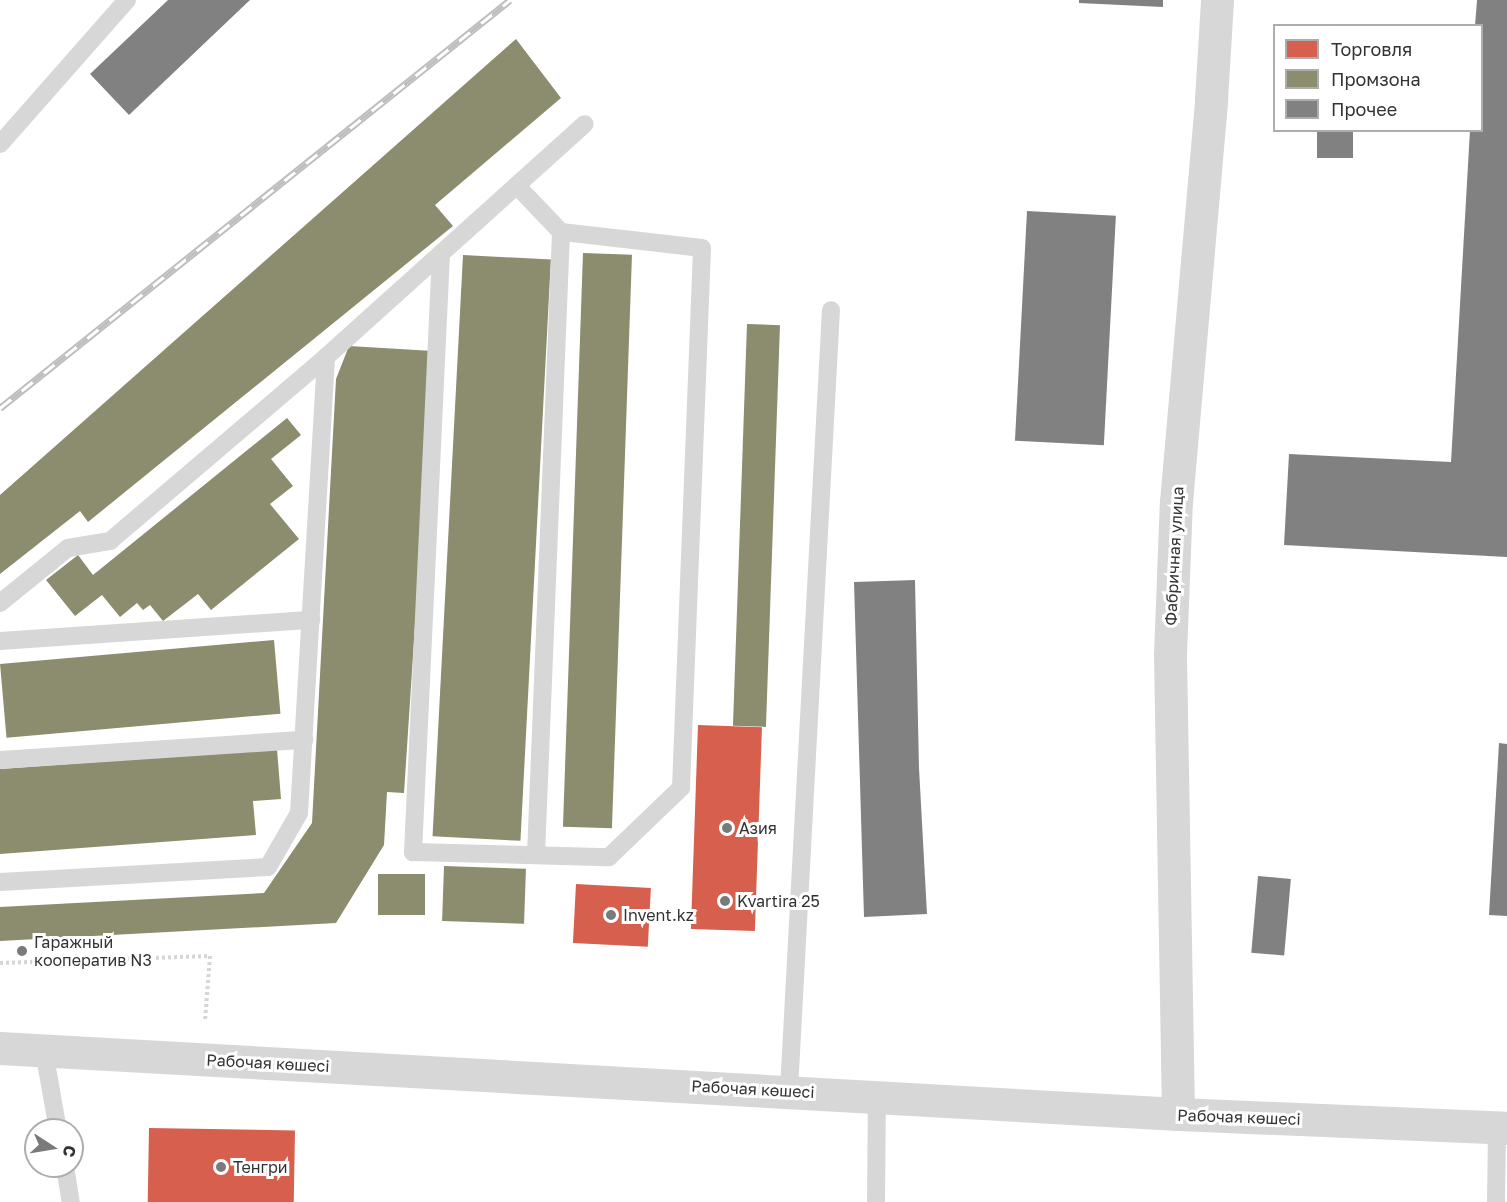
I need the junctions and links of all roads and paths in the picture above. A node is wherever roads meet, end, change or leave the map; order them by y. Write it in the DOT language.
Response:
graph roads {
  1 [pos="127,0"];
  2 [pos="1217,0"];
  3 [pos="585,124"];
  4 [pos="0,144"];
  5 [pos="517,186"];
  6 [pos="561,232"];
  7 [pos="441,254"];
  8 [pos="831,310"];
  9 [pos="326,357"];
  10 [pos="0,603"];
  11 [pos="311,620"];
  12 [pos="0,641"];
  13 [pos="304,740"];
  14 [pos="0,760"];
  15 [pos="536,855"];
  16 [pos="0,882"];
  17 [pos="210,956"];
  18 [pos="0,963"];
  19 [pos="0,1048"];
  20 [pos="44,1051"];
  21 [pos="789,1090"];
  22 [pos="877,1096"];
  23 [pos="1178,1114"];
  24 [pos="56,1118"];
  25 [pos="1502,1127"];
  26 [pos="66,1178"];
  27 [pos="71,1202"];
  28 [pos="876,1202"];
  29 [pos="1496,1202"];
  1 -- 4 [label="lane"];
  2 -- 23 [label="street, Фабричная улица"];
  3 -- 5 [label="lane"];
  5 -- 6 [label="lane"];
  5 -- 7 [label="lane"];
  6 -- 15 [label="lane"];
  6 -- 15 [label="lane"];
  7 -- 9 [label="lane"];
  7 -- 15 [label="lane"];
  8 -- 21 [label="lane"];
  9 -- 10 [label="lane"];
  9 -- 11 [label="lane"];
  11 -- 12 [label="lane"];
  11 -- 13 [label="lane"];
  13 -- 14 [label="lane"];
  13 -- 16 [label="lane"];
  17 -- 18 [label="path"];
  19 -- 20 [label="street, Рабочая көшесі"];
  20 -- 21 [label="street, Рабочая көшесі"];
  20 -- 24 [label="lane"];
  21 -- 22 [label="street, Рабочая көшесі"];
  22 -- 23 [label="street, Рабочая көшесі"];
  22 -- 28 [label="lane"];
  23 -- 25 [label="street, Рабочая көшесі"];
  25 -- 29 [label="lane"];
  26 -- 27 [label="lane"];
}
